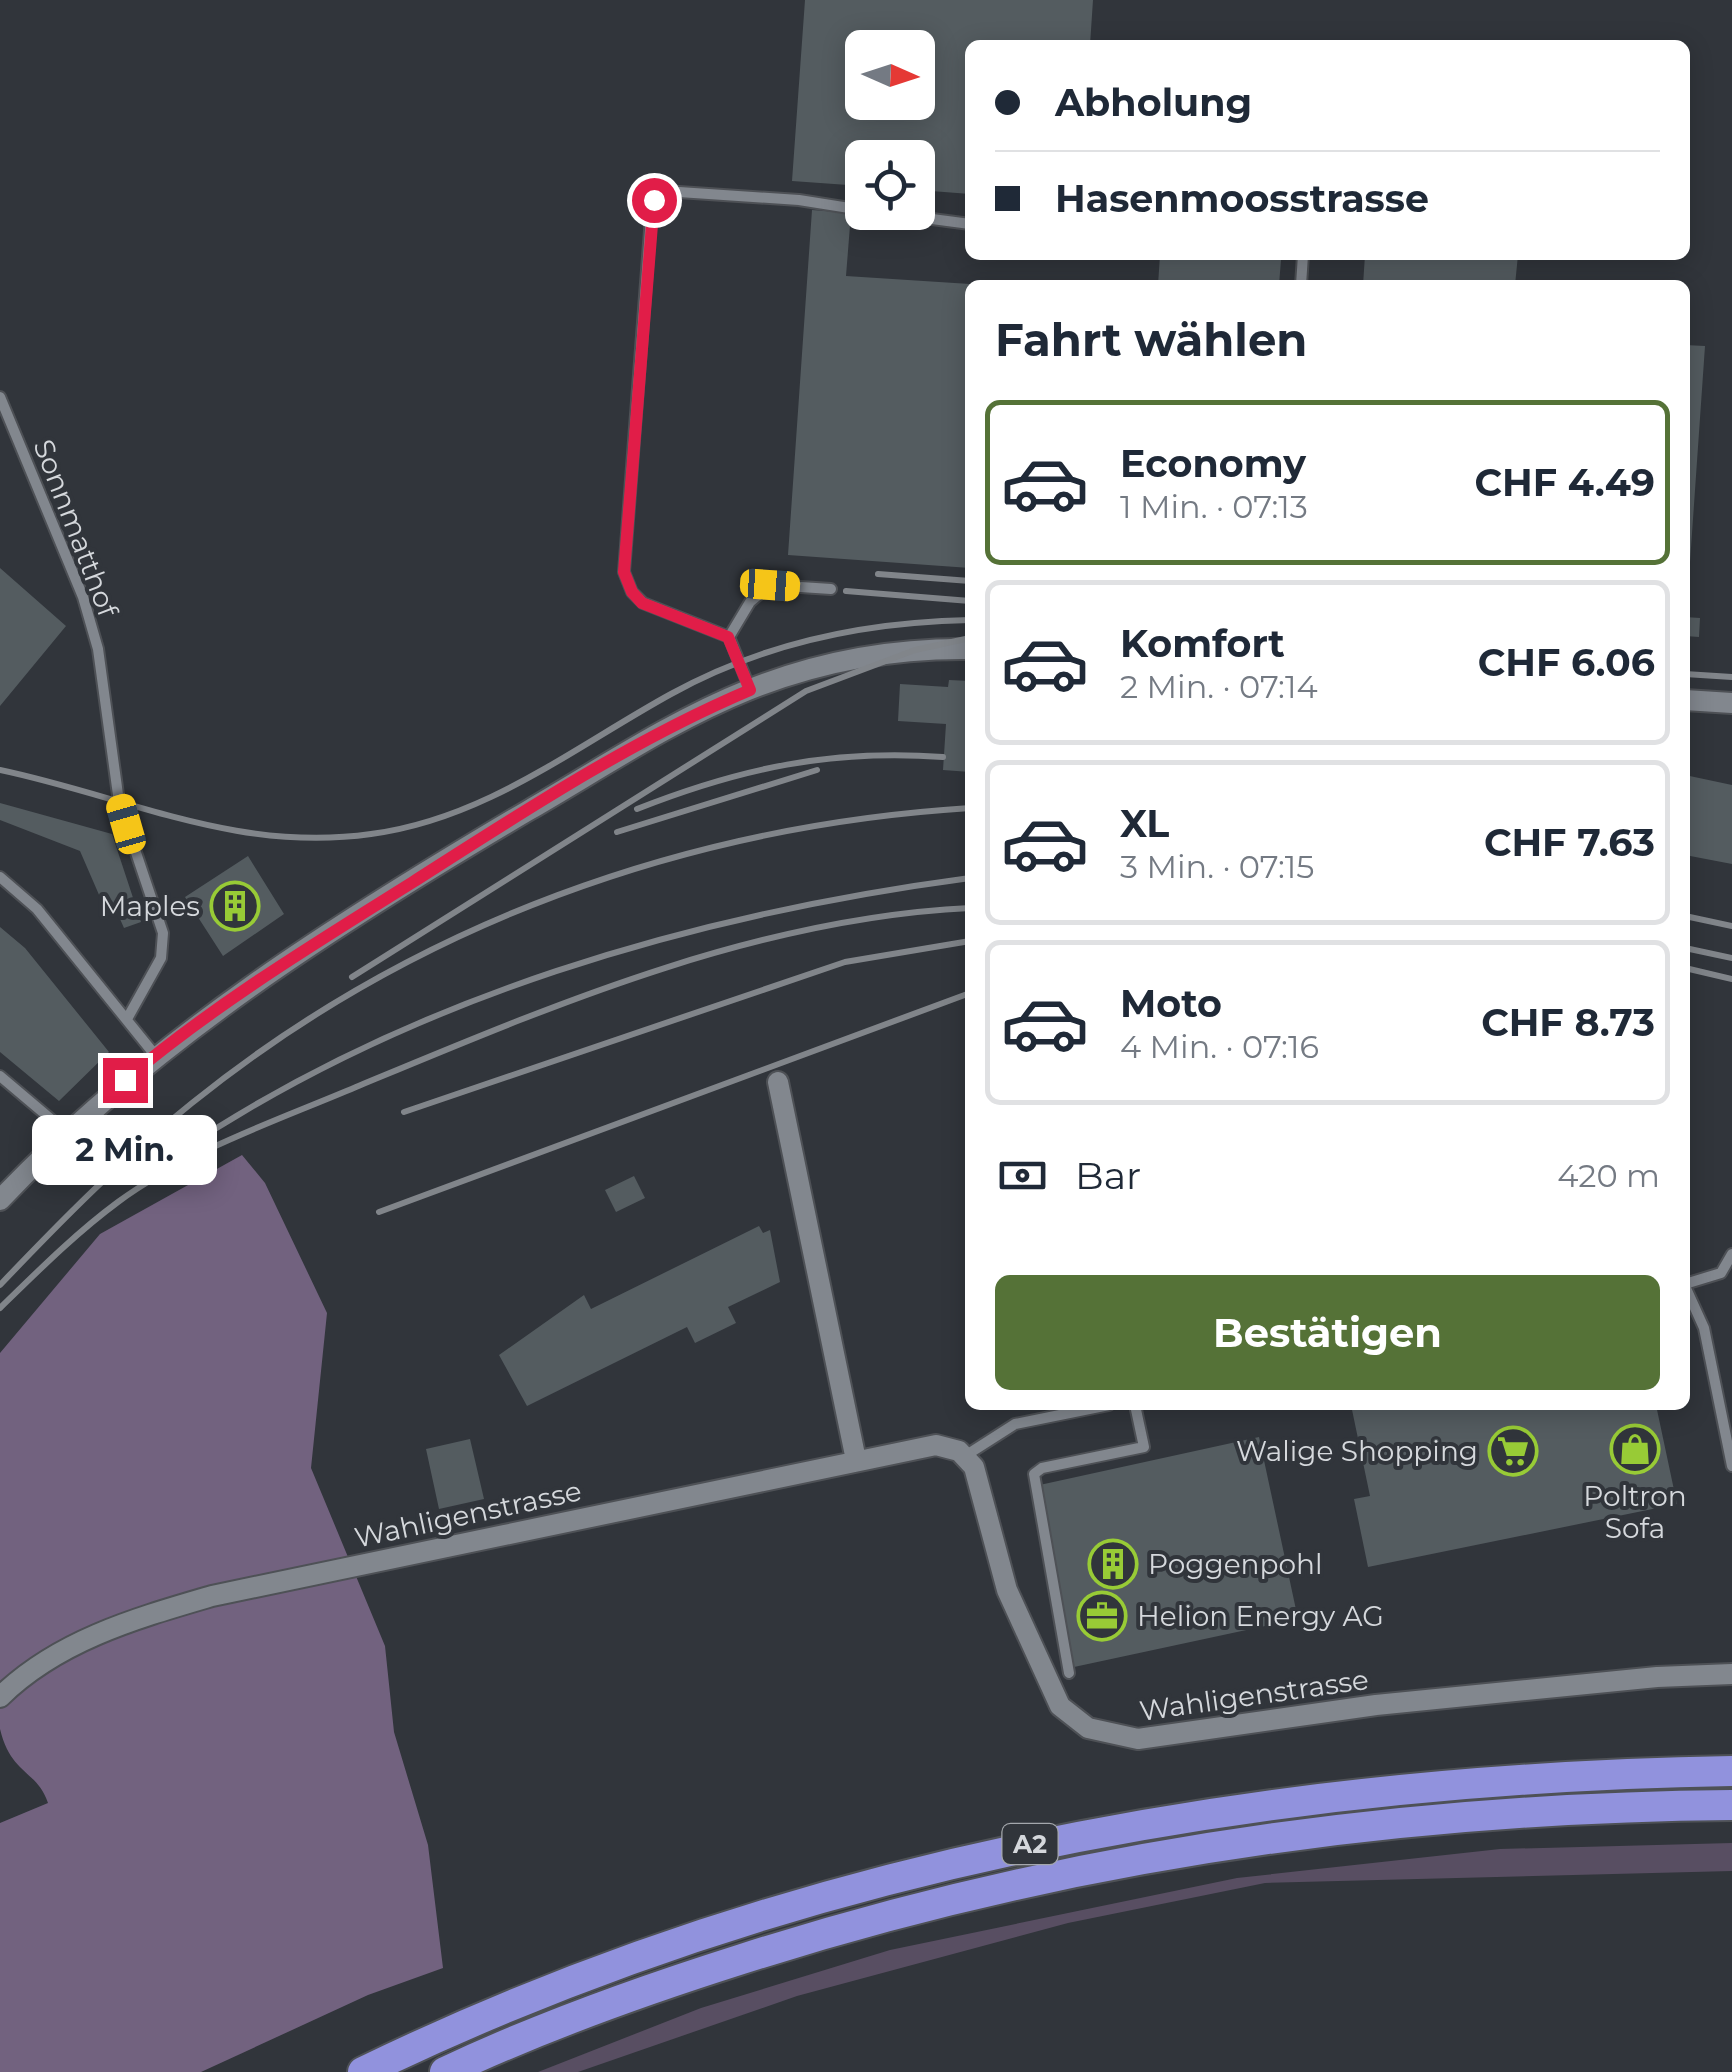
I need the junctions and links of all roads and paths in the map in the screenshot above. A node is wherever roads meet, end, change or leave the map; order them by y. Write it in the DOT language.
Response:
graph roads {
  1 [pos="845,207"];
  2 [pos="935,219"];
  3 [pos="965,223"];
  4 [pos="0,397"];
  5 [pos="832,589"];
  6 [pos="728,637"];
  7 [pos="965,648"];
  8 [pos="750,690"];
  9 [pos="1690,700"];
  10 [pos="1732,704"];
  11 [pos="0,877"];
  12 [pos="128,1020"];
  13 [pos="155,1055"];
  14 [pos="0,1076"];
  15 [pos="778,1082"];
  16 [pos="65,1131"];
  17 [pos="0,1200"];
  18 [pos="1732,1254"];
  19 [pos="1690,1283"];
  20 [pos="1690,1296"];
  21 [pos="1084,1410"];
  22 [pos="1135,1410"];
  23 [pos="966,1456"];
  24 [pos="856,1460"];
  25 [pos="1732,1466"];
  26 [pos="1068,1673"];
  27 [pos="1732,1674"];
  28 [pos="0,1697"];
  29 [pos="1732,1771"];
  30 [pos="1732,1805"];
  31 [pos="363,2072"];
  32 [pos="445,2072"];
  1 -- 6 [label="lane"];
  2 -- 3 [label="lane"];
  4 -- 12 [label="lane, Sonnmatthof"];
  5 -- 6 [label="lane"];
  6 -- 8 [label="lane"];
  7 -- 8 [label="street"];
  8 -- 13 [label="street"];
  9 -- 10 [label="street"];
  11 -- 12 [label="lane"];
  12 -- 13 [label="lane"];
  13 -- 16 [label="street"];
  14 -- 16 [label="lane"];
  15 -- 24 [label="street"];
  16 -- 17 [label="street"];
  18 -- 19 [label="lane"];
  20 -- 25 [label="lane"];
  21 -- 23 [label="lane"];
  22 -- 26 [label="lane"];
  23 -- 24 [label="street, Wahligenstrasse"];
  23 -- 27 [label="street, Wahligenstrasse"];
  24 -- 28 [label="street, Wahligenstrasse"];
  29 -- 31 [label="highway, A2"];
  30 -- 32 [label="highway, A2"];
}
